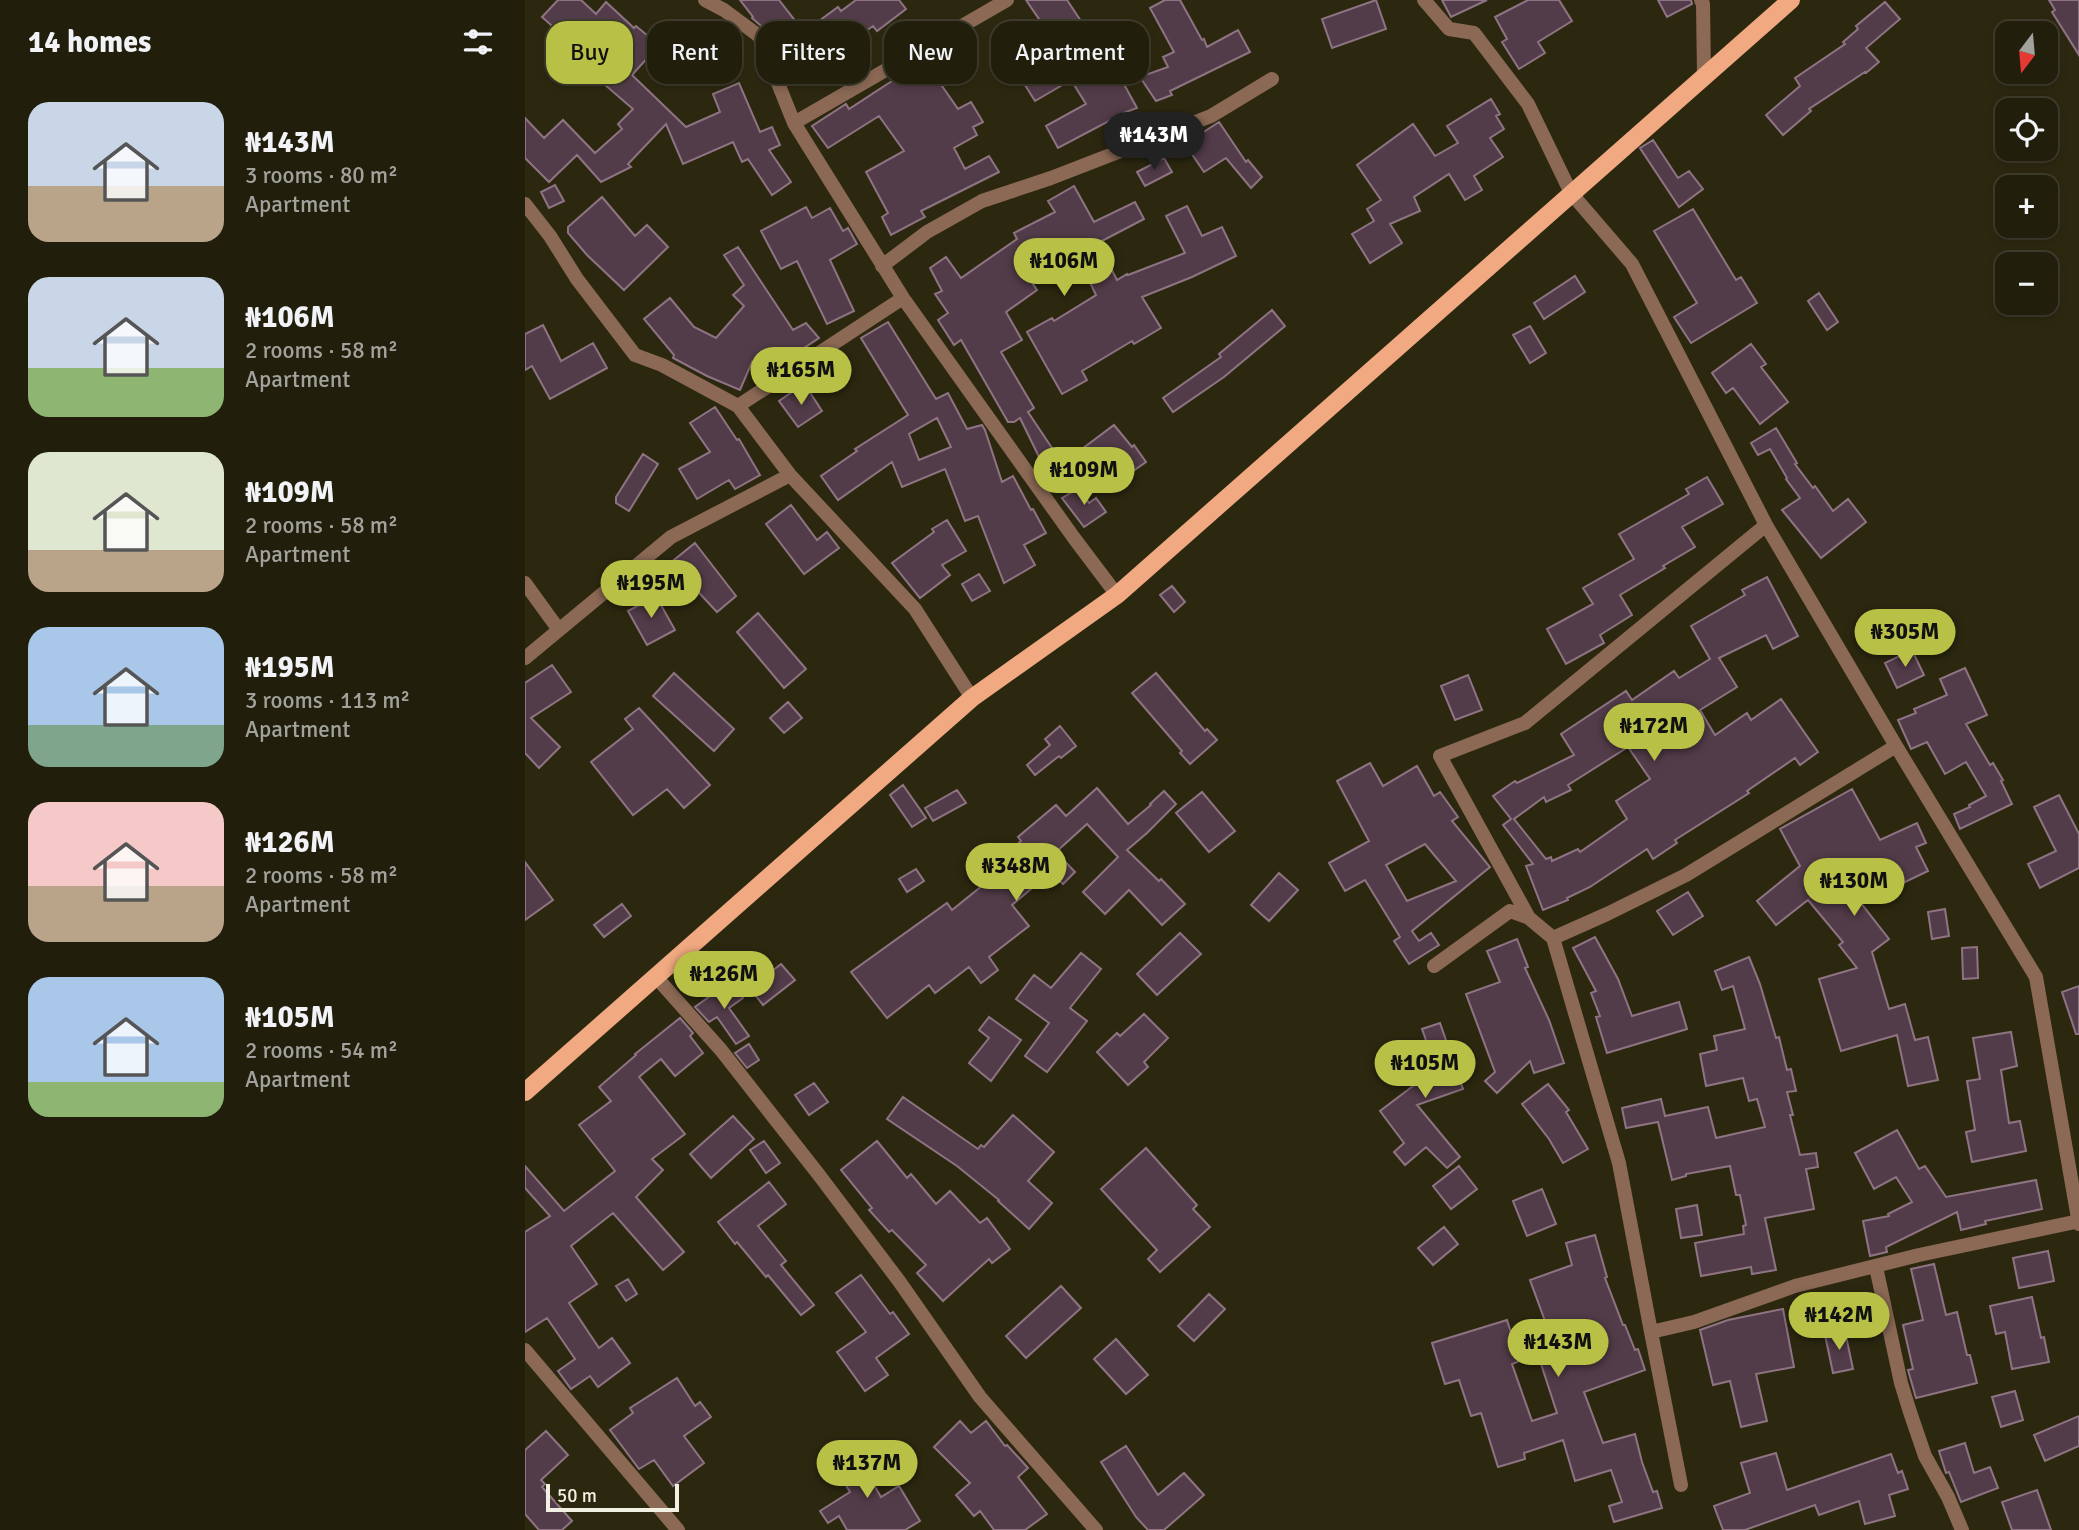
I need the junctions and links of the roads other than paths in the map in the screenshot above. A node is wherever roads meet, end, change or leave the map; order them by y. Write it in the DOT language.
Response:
graph roads {
  1 [pos="705,0"];
  2 [pos="1007,0"];
  3 [pos="1424,0"];
  4 [pos="1701,0"];
  5 [pos="1791,0"];
  6 [pos="1704,76"];
  7 [pos="1272,79"];
  8 [pos="794,123"];
  9 [pos="1571,193"];
  10 [pos="525,204"];
  11 [pos="882,266"];
  12 [pos="903,298"];
  13 [pos="738,406"];
  14 [pos="790,475"];
  15 [pos="1766,525"];
  16 [pos="525,583"];
  17 [pos="1117,595"];
  18 [pos="559,630"];
  19 [pos="525,659"];
  20 [pos="972,698"];
  21 [pos="1896,746"];
  22 [pos="1529,918"];
  23 [pos="1553,938"];
  24 [pos="1434,966"];
  25 [pos="656,977"];
  26 [pos="525,1092"];
  27 [pos="2079,1222"];
  28 [pos="1875,1267"];
  29 [pos="1651,1332"];
  30 [pos="525,1350"];
  31 [pos="1681,1485"];
  32 [pos="678,1530"];
  33 [pos="1096,1530"];
  34 [pos="1962,1530"];
  1 -- 8 [label="street"];
  2 -- 8 [label="street"];
  3 -- 9 [label="street"];
  4 -- 6 [label="street"];
  5 -- 6 [label="main road"];
  6 -- 9 [label="main road"];
  7 -- 11 [label="street"];
  8 -- 11 [label="street"];
  9 -- 15 [label="street"];
  9 -- 17 [label="main road"];
  10 -- 13 [label="street"];
  11 -- 12 [label="street"];
  12 -- 13 [label="street"];
  12 -- 17 [label="street"];
  13 -- 14 [label="street"];
  14 -- 18 [label="street"];
  14 -- 20 [label="street"];
  15 -- 21 [label="street"];
  15 -- 22 [label="street"];
  16 -- 18 [label="street"];
  17 -- 20 [label="main road"];
  18 -- 19 [label="street"];
  20 -- 25 [label="main road"];
  21 -- 23 [label="street"];
  21 -- 27 [label="street"];
  22 -- 23 [label="street"];
  22 -- 24 [label="street"];
  23 -- 29 [label="street"];
  25 -- 26 [label="main road"];
  25 -- 33 [label="street"];
  27 -- 28 [label="street"];
  28 -- 29 [label="street"];
  28 -- 34 [label="street"];
  29 -- 31 [label="street"];
  30 -- 32 [label="street"];
}
